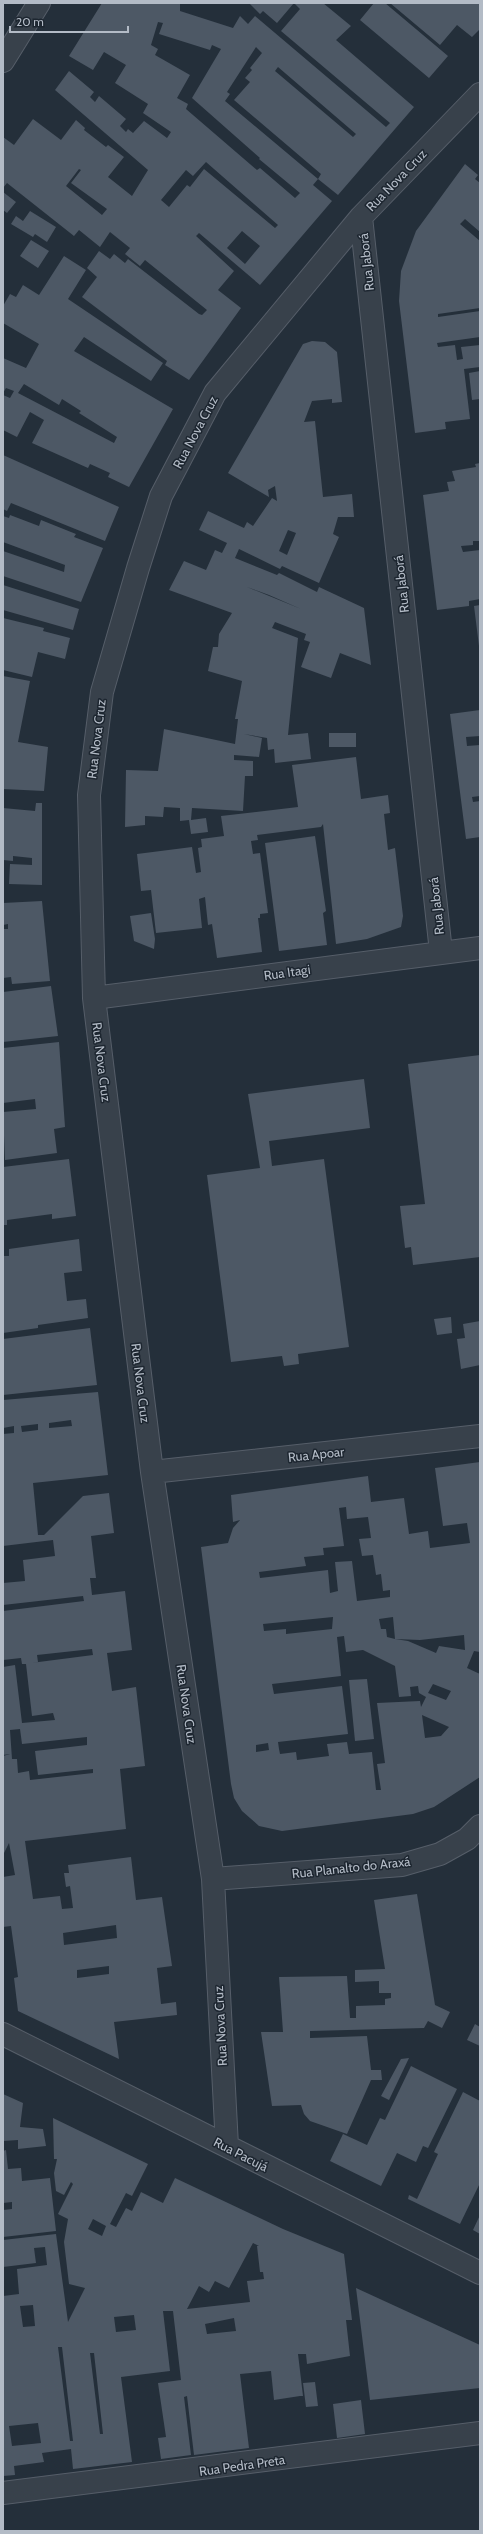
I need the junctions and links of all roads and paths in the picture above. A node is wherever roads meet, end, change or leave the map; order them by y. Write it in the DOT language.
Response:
graph roads {
  1 [pos="39,3"];
  2 [pos="3,61"];
  3 [pos="480,94"];
  4 [pos="361,217"];
  5 [pos="480,948"];
  6 [pos="441,952"];
  7 [pos="94,998"];
  8 [pos="480,1436"];
  9 [pos="152,1472"];
  10 [pos="480,1826"];
  11 [pos="213,1879"];
  12 [pos="3,2034"];
  13 [pos="227,2146"];
  14 [pos="480,2273"];
  15 [pos="480,2433"];
  16 [pos="3,2493"];
  1 -- 2 [label="street"];
  3 -- 4 [label="street, Rua Nova Cruz"];
  4 -- 6 [label="street, Rua Jaborá"];
  4 -- 7 [label="street, Rua Nova Cruz"];
  5 -- 6 [label="street, Rua Itagi"];
  6 -- 7 [label="street, Rua Itagi"];
  7 -- 9 [label="street, Rua Nova Cruz"];
  8 -- 9 [label="street, Rua Apoar"];
  9 -- 11 [label="street, Rua Nova Cruz"];
  10 -- 11 [label="street, Rua Planalto do Araxá"];
  11 -- 13 [label="street, Rua Nova Cruz"];
  12 -- 13 [label="street, Rua Pacujá"];
  13 -- 14 [label="street, Rua Pacujá"];
  15 -- 16 [label="street, Rua Pedra Preta"];
}
